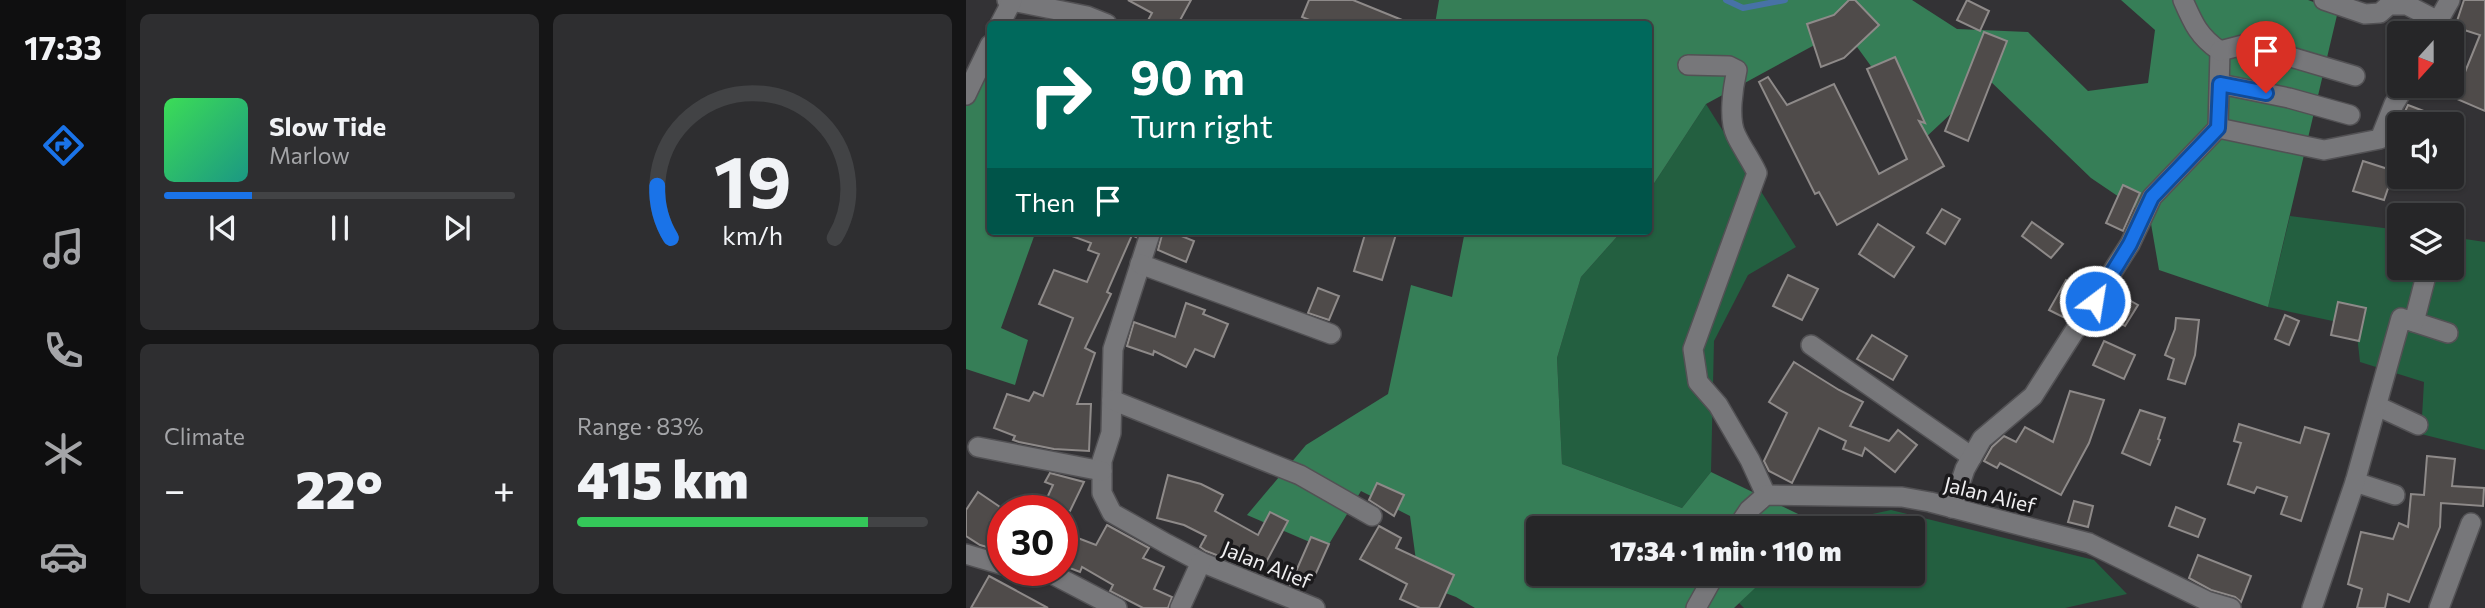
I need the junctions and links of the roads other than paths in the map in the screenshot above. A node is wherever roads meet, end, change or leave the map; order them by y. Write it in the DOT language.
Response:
graph roads {
  1 [pos="2183,0"];
  2 [pos="2324,0"];
  3 [pos="2450,0"];
  4 [pos="1009,1"];
  5 [pos="1001,21"];
  6 [pos="1100,21"];
  7 [pos="2429,21"];
  8 [pos="2440,21"];
  9 [pos="987,51"];
  10 [pos="2220,51"];
  11 [pos="1688,65"];
  12 [pos="2355,76"];
  13 [pos="2220,84"];
  14 [pos="966,96"];
  15 [pos="2398,98"];
  16 [pos="2350,115"];
  17 [pos="2218,128"];
  18 [pos="1150,235"];
  19 [pos="1140,264"];
  20 [pos="2425,280"];
  21 [pos="2414,322"];
  22 [pos="2448,333"];
  23 [pos="1331,334"];
  24 [pos="1811,345"];
  25 [pos="1112,400"];
  26 [pos="2378,406"];
  27 [pos="2418,425"];
  28 [pos="978,447"];
  29 [pos="1972,457"];
  30 [pos="1102,471"];
  31 [pos="2355,482"];
  32 [pos="1766,495"];
  33 [pos="2395,495"];
  34 [pos="1952,508"];
  35 [pos="1372,516"];
  36 [pos="1745,516"];
  37 [pos="2471,523"];
  38 [pos="966,554"];
  39 [pos="987,560"];
  40 [pos="1202,562"];
  41 [pos="1075,586"];
  42 [pos="1708,586"];
  43 [pos="1118,608"];
  44 [pos="1180,608"];
  45 [pos="1315,608"];
  46 [pos="1696,608"];
  47 [pos="2231,608"];
  48 [pos="2312,608"];
  49 [pos="2439,608"];
  1 -- 10 [label="street"];
  2 -- 7 [label="street"];
  3 -- 8 [label="street"];
  4 -- 5 [label="street"];
  4 -- 6 [label="street"];
  9 -- 14 [label="street"];
  10 -- 12 [label="street"];
  10 -- 13 [label="street"];
  11 -- 32 [label="street"];
  13 -- 16 [label="street"];
  13 -- 17 [label="street"];
  15 -- 17 [label="street"];
  17 -- 29 [label="street"];
  18 -- 19 [label="street"];
  19 -- 23 [label="street"];
  19 -- 25 [label="street"];
  20 -- 21 [label="street"];
  21 -- 22 [label="street"];
  21 -- 26 [label="street"];
  24 -- 29 [label="street"];
  25 -- 30 [label="street"];
  25 -- 35 [label="street"];
  26 -- 27 [label="street"];
  26 -- 31 [label="street"];
  28 -- 30 [label="street"];
  29 -- 34 [label="street"];
  30 -- 40 [label="street, Jalan Alief"];
  31 -- 33 [label="street"];
  31 -- 48 [label="street"];
  32 -- 34 [label="street, Jalan Alief"];
  32 -- 36 [label="street"];
  34 -- 47 [label="street, Jalan Alief"];
  37 -- 49 [label="street"];
  38 -- 39 [label="street"];
  40 -- 44 [label="street"];
  40 -- 45 [label="street, Jalan Alief"];
  41 -- 43 [label="street"];
  42 -- 46 [label="street"];
}
